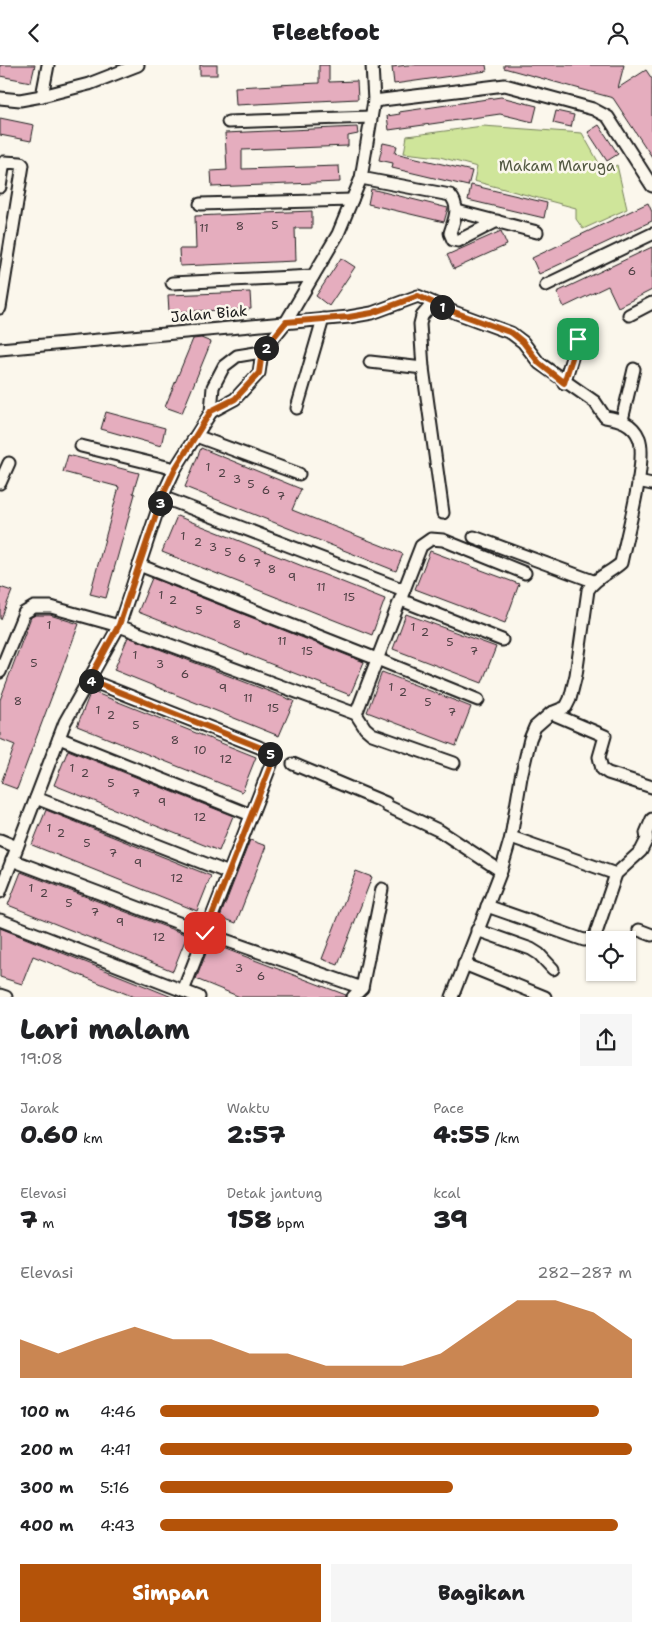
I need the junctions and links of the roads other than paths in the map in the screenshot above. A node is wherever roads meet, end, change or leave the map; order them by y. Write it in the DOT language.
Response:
graph roads {
  1 [pos="48,65"];
  2 [pos="138,65"];
  3 [pos="372,65"];
  4 [pos="42,97"];
  5 [pos="0,98"];
  6 [pos="374,101"];
  7 [pos="371,117"];
  8 [pos="228,122"];
  9 [pos="361,178"];
  10 [pos="652,186"];
  11 [pos="0,187"];
  12 [pos="352,200"];
  13 [pos="200,204"];
  14 [pos="457,211"];
  15 [pos="497,221"];
  16 [pos="537,232"];
  17 [pos="652,234"];
  18 [pos="5,247"];
  19 [pos="313,276"];
  20 [pos="172,283"];
  21 [pos="546,285"];
  22 [pos="433,303"];
  23 [pos="652,303"];
  24 [pos="0,308"];
  25 [pos="629,315"];
  26 [pos="323,319"];
  27 [pos="286,322"];
  28 [pos="578,339"];
  29 [pos="0,349"];
  30 [pos="262,352"];
  31 [pos="370,362"];
  32 [pos="424,367"];
  33 [pos="634,369"];
  34 [pos="564,383"];
  35 [pos="297,408"];
  36 [pos="211,411"];
  37 [pos="622,420"];
  38 [pos="196,436"];
  39 [pos="81,446"];
  40 [pos="9,463"];
  41 [pos="175,469"];
  42 [pos="299,474"];
  43 [pos="638,481"];
  44 [pos="0,483"];
  45 [pos="652,484"];
  46 [pos="162,497"];
  47 [pos="443,513"];
  48 [pos="474,537"];
  49 [pos="139,565"];
  50 [pos="525,573"];
  51 [pos="593,581"];
  52 [pos="403,595"];
  53 [pos="119,625"];
  54 [pos="502,640"];
  55 [pos="377,659"];
  56 [pos="0,672"];
  57 [pos="89,680"];
  58 [pos="478,700"];
  59 [pos="551,713"];
  60 [pos="356,714"];
  61 [pos="59,738"];
  62 [pos="454,763"];
  63 [pos="292,764"];
  64 [pos="652,787"];
  65 [pos="36,798"];
  66 [pos="252,815"];
  67 [pos="652,819"];
  68 [pos="511,837"];
  69 [pos="0,840"];
  70 [pos="17,847"];
  71 [pos="12,860"];
  72 [pos="501,871"];
  73 [pos="229,873"];
  74 [pos="616,874"];
  75 [pos="382,889"];
  76 [pos="0,892"];
  77 [pos="487,906"];
  78 [pos="0,920"];
  79 [pos="477,930"];
  80 [pos="639,930"];
  81 [pos="205,933"];
  82 [pos="652,935"];
  83 [pos="464,964"];
  84 [pos="553,969"];
  85 [pos="362,988"];
  86 [pos="183,991"];
  87 [pos="0,995"];
  88 [pos="6,997"];
  89 [pos="199,997"];
  90 [pos="353,997"];
  91 [pos="452,997"];
  92 [pos="545,997"];
  1 -- 4 [label="street"];
  2 -- 4 [label="street"];
  3 -- 6 [label="street"];
  4 -- 5 [label="street"];
  6 -- 7 [label="street"];
  6 -- 10 [label="street"];
  7 -- 8 [label="street"];
  7 -- 9 [label="street"];
  9 -- 12 [label="street"];
  9 -- 14 [label="street"];
  11 -- 18 [label="street"];
  12 -- 13 [label="street"];
  12 -- 19 [label="street"];
  14 -- 15 [label="street"];
  14 -- 15 [label="street"];
  15 -- 16 [label="street"];
  17 -- 21 [label="street"];
  18 -- 24 [label="street"];
  19 -- 20 [label="street"];
  19 -- 27 [label="street"];
  22 -- 26 [label="street, Jalan Biak"];
  22 -- 32 [label="street"];
  22 -- 34 [label="street"];
  23 -- 25 [label="street"];
  26 -- 27 [label="street, Jalan Biak"];
  26 -- 35 [label="street"];
  27 -- 29 [label="street, Jalan Biak"];
  27 -- 30 [label="street"];
  28 -- 34 [label="street"];
  30 -- 36 [label="street"];
  30 -- 36 [label="street"];
  31 -- 32 [label="street"];
  32 -- 47 [label="street"];
  33 -- 37 [label="street"];
  34 -- 37 [label="street"];
  36 -- 38 [label="street"];
  37 -- 43 [label="street"];
  38 -- 41 [label="street"];
  38 -- 42 [label="street"];
  39 -- 41 [label="street"];
  40 -- 44 [label="street"];
  41 -- 46 [label="street"];
  43 -- 45 [label="street"];
  43 -- 51 [label="street"];
  46 -- 49 [label="street"];
  46 -- 52 [label="street"];
  48 -- 51 [label="street"];
  49 -- 53 [label="street"];
  49 -- 55 [label="street"];
  50 -- 52 [label="street"];
  51 -- 59 [label="street"];
  52 -- 54 [label="street"];
  52 -- 55 [label="street"];
  53 -- 56 [label="street"];
  53 -- 57 [label="street"];
  53 -- 60 [label="street"];
  55 -- 58 [label="street"];
  55 -- 60 [label="street"];
  57 -- 61 [label="street"];
  57 -- 66 [label="street"];
  59 -- 64 [label="street"];
  59 -- 68 [label="street"];
  60 -- 62 [label="street"];
  61 -- 65 [label="street"];
  61 -- 66 [label="street"];
  63 -- 72 [label="street"];
  65 -- 70 [label="street"];
  65 -- 73 [label="street"];
  66 -- 73 [label="street"];
  67 -- 74 [label="street"];
  68 -- 72 [label="street"];
  68 -- 74 [label="street"];
  69 -- 70 [label="street"];
  70 -- 71 [label="street"];
  71 -- 76 [label="street"];
  71 -- 81 [label="street"];
  72 -- 77 [label="street"];
  73 -- 81 [label="street"];
  74 -- 77 [label="street"];
  75 -- 85 [label="street"];
  77 -- 79 [label="street"];
  78 -- 86 [label="street"];
  79 -- 83 [label="street"];
  79 -- 84 [label="street"];
  80 -- 82 [label="street"];
  81 -- 85 [label="street"];
  81 -- 86 [label="street"];
  83 -- 91 [label="street"];
  83 -- 92 [label="street"];
  85 -- 90 [label="street"];
  86 -- 89 [label="street"];
  87 -- 88 [label="street"];
}
